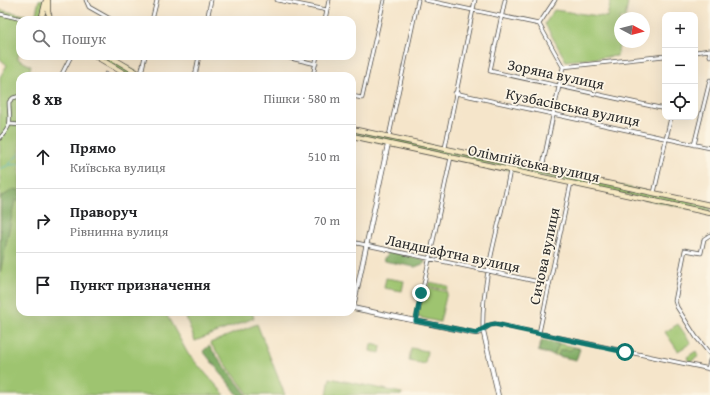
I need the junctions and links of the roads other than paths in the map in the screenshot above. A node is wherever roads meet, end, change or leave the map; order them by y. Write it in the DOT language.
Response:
graph roads {
  1 [pos="47,0"];
  2 [pos="86,0"];
  3 [pos="156,0"];
  4 [pos="211,0"];
  5 [pos="277,0"];
  6 [pos="329,0"];
  7 [pos="384,0"];
  8 [pos="418,0"];
  9 [pos="425,0"];
  10 [pos="476,0"];
  11 [pos="505,0"];
  12 [pos="556,0"];
  13 [pos="327,10"];
  14 [pos="473,10"];
  15 [pos="0,14"];
  16 [pos="42,16"];
  17 [pos="50,16"];
  18 [pos="105,16"];
  19 [pos="153,16"];
  20 [pos="208,16"];
  21 [pos="326,16"];
  22 [pos="502,16"];
  23 [pos="16,18"];
  24 [pos="539,24"];
  25 [pos="710,50"];
  26 [pos="698,52"];
  27 [pos="662,56"];
  28 [pos="710,56"];
  29 [pos="69,60"];
  30 [pos="101,60"];
  31 [pos="115,60"];
  32 [pos="144,60"];
  33 [pos="198,60"];
  34 [pos="298,60"];
  35 [pos="317,60"];
  36 [pos="316,64"];
  37 [pos="563,67"];
  38 [pos="63,72"];
  39 [pos="122,72"];
  40 [pos="134,72"];
  41 [pos="142,72"];
  42 [pos="196,72"];
  43 [pos="314,72"];
  44 [pos="710,80"];
  45 [pos="559,86"];
  46 [pos="455,93"];
  47 [pos="16,97"];
  48 [pos="356,97"];
  49 [pos="662,108"];
  50 [pos="553,114"];
  51 [pos="670,120"];
  52 [pos="10,124"];
  53 [pos="16,125"];
  54 [pos="356,130"];
  55 [pos="389,136"];
  56 [pos="356,137"];
  57 [pos="0,138"];
  58 [pos="666,139"];
  59 [pos="388,144"];
  60 [pos="694,145"];
  61 [pos="445,148"];
  62 [pos="710,148"];
  63 [pos="451,157"];
  64 [pos="542,169"];
  65 [pos="510,170"];
  66 [pos="540,177"];
  67 [pos="571,183"];
  68 [pos="654,194"];
  69 [pos="710,205"];
  70 [pos="710,213"];
  71 [pos="710,235"];
  72 [pos="356,243"];
  73 [pos="366,245"];
  74 [pos="429,258"];
  75 [pos="488,271"];
  76 [pos="549,284"];
  77 [pos="356,290"];
  78 [pos="356,309"];
  79 [pos="416,321"];
  80 [pos="483,330"];
  81 [pos="539,333"];
  82 [pos="710,354"];
  83 [pos="710,360"];
  84 [pos="709,369"];
  85 [pos="498,395"];
  1 -- 16 [label="main road"];
  1 -- 17 [label="main road"];
  2 -- 18 [label="street"];
  3 -- 19 [label="street"];
  4 -- 20 [label="street"];
  5 -- 13 [label="street"];
  6 -- 13 [label="street"];
  7 -- 48 [label="street"];
  8 -- 55 [label="street"];
  9 -- 14 [label="street"];
  10 -- 14 [label="street"];
  11 -- 22 [label="street, Зоряна вулиця"];
  12 -- 24 [label="street"];
  13 -- 21 [label="street"];
  14 -- 22 [label="street"];
  14 -- 46 [label="street"];
  15 -- 23 [label="street"];
  22 -- 24 [label="street"];
  22 -- 45 [label="street, Зоряна вулиця"];
  24 -- 37 [label="street"];
  25 -- 26 [label="street"];
  25 -- 28 [label="street"];
  27 -- 37 [label="street"];
  29 -- 38 [label="street"];
  30 -- 39 [label="main road"];
  31 -- 40 [label="main road"];
  32 -- 41 [label="street"];
  33 -- 42 [label="street"];
  34 -- 36 [label="street"];
  35 -- 36 [label="street"];
  36 -- 43 [label="street"];
  37 -- 45 [label="street"];
  44 -- 60 [label="street"];
  45 -- 49 [label="street, Зоряна вулиця"];
  45 -- 50 [label="street"];
  46 -- 50 [label="street, Кузбасівська вулиця"];
  46 -- 61 [label="street"];
  47 -- 52 [label="street"];
  50 -- 58 [label="street, Кузбасівська вулиця"];
  50 -- 64 [label="street"];
  51 -- 58 [label="street"];
  52 -- 53 [label="street"];
  52 -- 57 [label="street"];
  54 -- 55 [label="main road, Олімпійська вулиця"];
  55 -- 59 [label="main road"];
  55 -- 61 [label="main road, Олімпійська вулиця"];
  56 -- 59 [label="main road, Олімпійська вулиця"];
  58 -- 60 [label="street, Кузбасівська вулиця"];
  58 -- 68 [label="street"];
  59 -- 63 [label="main road, Олімпійська вулиця"];
  59 -- 73 [label="street"];
  60 -- 62 [label="street, Кузбасівська вулиця"];
  61 -- 64 [label="main road, Олімпійська вулиця"];
  63 -- 65 [label="main road, Олімпійська вулиця"];
  63 -- 74 [label="street"];
  64 -- 66 [label="main road"];
  64 -- 68 [label="main road, Олімпійська вулиця"];
  65 -- 66 [label="main road, Олімпійська вулиця"];
  65 -- 75 [label="street"];
  66 -- 67 [label="main road, Олімпійська вулиця"];
  67 -- 70 [label="main road, Олімпійська вулиця"];
  67 -- 76 [label="street, Сичова вулиця"];
  68 -- 69 [label="main road, Олімпійська вулиця"];
  71 -- 82 [label="street"];
  72 -- 73 [label="street, Ландшафтна вулиця"];
  73 -- 74 [label="street, Ландшафтна вулиця"];
  73 -- 77 [label="street"];
  74 -- 75 [label="street, Ландшафтна вулиця"];
  74 -- 79 [label="street"];
  75 -- 76 [label="street, Ландшафтна вулиця"];
  75 -- 80 [label="street"];
  76 -- 81 [label="street, Сичова вулиця"];
  78 -- 79 [label="street"];
  79 -- 80 [label="street"];
  80 -- 81 [label="street"];
  80 -- 85 [label="street"];
  81 -- 84 [label="street"];
  83 -- 84 [label="street"];
}
